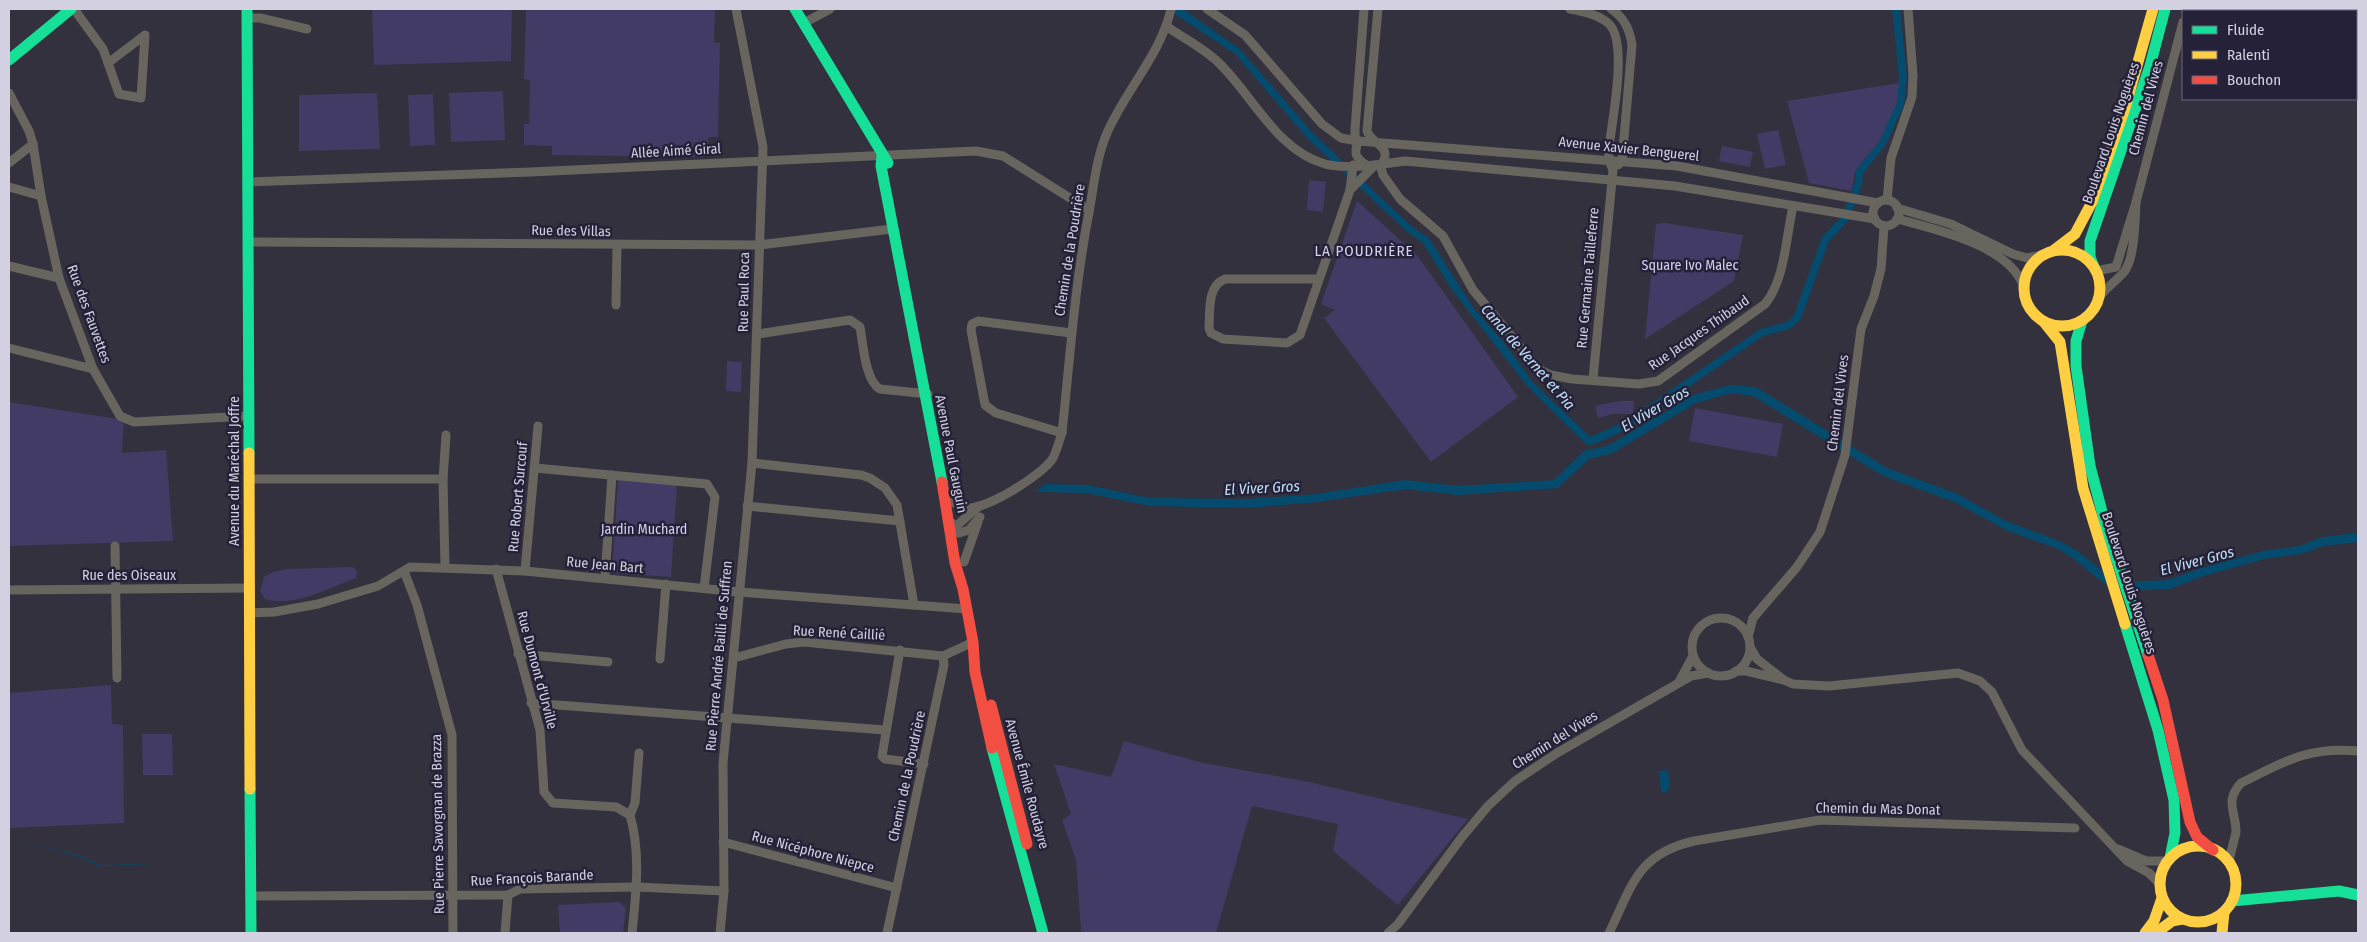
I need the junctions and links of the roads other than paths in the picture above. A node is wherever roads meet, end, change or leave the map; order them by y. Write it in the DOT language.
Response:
graph roads {
  1 [pos="73,9"];
  2 [pos="736,9"];
  3 [pos="796,9"];
  4 [pos="830,9"];
  5 [pos="1207,9"];
  6 [pos="1364,9"];
  7 [pos="1378,9"];
  8 [pos="1570,9"];
  9 [pos="1611,9"];
  10 [pos="1908,9"];
  11 [pos="2153,9"];
  12 [pos="2165,9"];
  13 [pos="1170,12"];
  14 [pos="248,14"];
  15 [pos="804,23"];
  16 [pos="1166,26"];
  17 [pos="2182,26"];
  18 [pos="308,28"];
  19 [pos="9,60"];
  20 [pos="108,63"];
  21 [pos="9,93"];
  22 [pos="1358,141"];
  23 [pos="1375,142"];
  24 [pos="33,144"];
  25 [pos="882,156"];
  26 [pos="1608,160"];
  27 [pos="762,161"];
  28 [pos="1622,161"];
  29 [pos="9,164"];
  30 [pos="1376,164"];
  31 [pos="1354,165"];
  32 [pos="1613,175"];
  33 [pos="248,182"];
  34 [pos="9,187"];
  35 [pos="1350,190"];
  36 [pos="41,196"];
  37 [pos="1883,201"];
  38 [pos="2136,202"];
  39 [pos="1793,206"];
  40 [pos="1897,208"];
  41 [pos="1089,210"];
  42 [pos="1875,219"];
  43 [pos="1897,219"];
  44 [pos="1884,227"];
  45 [pos="892,229"];
  46 [pos="248,242"];
  47 [pos="617,245"];
  48 [pos="759,245"];
  49 [pos="2054,250"];
  50 [pos="2042,255"];
  51 [pos="9,266"];
  52 [pos="2095,269"];
  53 [pos="59,278"];
  54 [pos="1318,279"];
  55 [pos="2023,285"];
  56 [pos="2099,297"];
  57 [pos="616,304"];
  58 [pos="2082,321"];
  59 [pos="2044,322"];
  60 [pos="1071,332"];
  61 [pos="758,334"];
  62 [pos="9,348"];
  63 [pos="93,369"];
  64 [pos="929,375"];
  65 [pos="1593,379"];
  66 [pos="926,394"];
  67 [pos="249,416"];
  68 [pos="937,419"];
  69 [pos="752,424"];
  70 [pos="538,426"];
  71 [pos="1062,433"];
  72 [pos="446,435"];
  73 [pos="752,463"];
  74 [pos="535,468"];
  75 [pos="612,475"];
  76 [pos="249,479"];
  77 [pos="442,479"];
  78 [pos="950,502"];
  79 [pos="982,505"];
  80 [pos="746,506"];
  81 [pos="980,517"];
  82 [pos="900,520"];
  83 [pos="955,530"];
  84 [pos="115,546"];
  85 [pos="964,562"];
  86 [pos="446,566"];
  87 [pos="496,569"];
  88 [pos="404,571"];
  89 [pos="526,571"];
  90 [pos="605,578"];
  91 [pos="666,584"];
  92 [pos="250,588"];
  93 [pos="704,588"];
  94 [pos="115,589"];
  95 [pos="963,589"];
  96 [pos="9,590"];
  97 [pos="739,592"];
  98 [pos="914,605"];
  99 [pos="2127,608"];
  100 [pos="967,609"];
  101 [pos="250,614"];
  102 [pos="1753,618"];
  103 [pos="1736,622"];
  104 [pos="973,642"];
  105 [pos="1749,642"];
  106 [pos="900,650"];
  107 [pos="518,654"];
  108 [pos="943,656"];
  109 [pos="1693,656"];
  110 [pos="734,658"];
  111 [pos="660,659"];
  112 [pos="608,662"];
  113 [pos="1736,671"];
  114 [pos="1708,672"];
  115 [pos="117,678"];
  116 [pos="1784,680"];
  117 [pos="1678,683"];
  118 [pos="531,703"];
  119 [pos="726,719"];
  120 [pos="885,730"];
  121 [pos="2358,751"];
  122 [pos="639,753"];
  123 [pos="924,764"];
  124 [pos="630,815"];
  125 [pos="2075,828"];
  126 [pos="2232,841"];
  127 [pos="723,842"];
  128 [pos="2114,848"];
  129 [pos="2215,850"];
  130 [pos="2169,859"];
  131 [pos="2229,862"];
  132 [pos="2236,882"];
  133 [pos="2160,883"];
  134 [pos="637,887"];
  135 [pos="897,888"];
  136 [pos="724,891"];
  137 [pos="1036,893"];
  138 [pos="453,895"];
  139 [pos="508,895"];
  140 [pos="2358,895"];
  141 [pos="250,896"];
  142 [pos="2162,898"];
  143 [pos="2264,898"];
  144 [pos="2232,901"];
  145 [pos="2224,912"];
  146 [pos="2182,919"];
  147 [pos="2194,922"];
  148 [pos="250,933"];
  149 [pos="453,933"];
  150 [pos="505,933"];
  151 [pos="632,933"];
  152 [pos="720,933"];
  153 [pos="886,933"];
  154 [pos="1043,933"];
  155 [pos="1052,933"];
  156 [pos="1388,933"];
  157 [pos="1609,933"];
  158 [pos="2145,933"];
  159 [pos="2156,933"];
  160 [pos="2203,933"];
  161 [pos="2222,933"];
  1 -- 19 [label="main road"];
  1 -- 20 [label="street"];
  2 -- 27 [label="street, Rue Paul Roca"];
  3 -- 15 [label="main road, Avenue Paul Gauguin"];
  4 -- 15 [label="street"];
  5 -- 22 [label="street, Avenue Xavier Benguerel"];
  6 -- 22 [label="street"];
  7 -- 23 [label="street"];
  8 -- 26 [label="street"];
  9 -- 28 [label="street"];
  10 -- 37 [label="street"];
  11 -- 49 [label="main road, Boulevard Louis Noguères"];
  12 -- 52 [label="main road, Boulevard Louis Noguères"];
  13 -- 16 [label="street, Chemin de la Poudrière"];
  14 -- 18 [label="street"];
  14 -- 33 [label="main road, Avenue du Maréchal Joffre"];
  15 -- 25 [label="main road, Avenue Paul Gauguin"];
  16 -- 31 [label="street"];
  16 -- 41 [label="street, Chemin de la Poudrière"];
  17 -- 38 [label="street, Chemin del Vives"];
  20 -- 20 [label="street"];
  21 -- 24 [label="street, Rue des Fauvettes"];
  22 -- 23 [label="street, Avenue Xavier Benguerel"];
  22 -- 30 [label="street"];
  23 -- 26 [label="street, Avenue Xavier Benguerel"];
  23 -- 30 [label="street"];
  24 -- 29 [label="street"];
  24 -- 36 [label="street, Rue des Fauvettes"];
  25 -- 27 [label="street, Allée Aimé Giral"];
  25 -- 41 [label="street, Allée Aimé Giral"];
  25 -- 45 [label="main road, Avenue Paul Gauguin"];
  25 -- 64 [label="main road, Avenue Paul Gauguin"];
  26 -- 28 [label="street, Avenue Xavier Benguerel"];
  26 -- 32 [label="street"];
  27 -- 33 [label="street, Allée Aimé Giral"];
  27 -- 48 [label="street, Rue Paul Roca"];
  28 -- 32 [label="street"];
  28 -- 37 [label="street, Avenue Xavier Benguerel"];
  30 -- 31 [label="street"];
  30 -- 32 [label="street"];
  30 -- 35 [label="street"];
  30 -- 65 [label="street, Rue Jacques Thibaud"];
  31 -- 35 [label="street"];
  32 -- 39 [label="street"];
  32 -- 65 [label="street, Rue Germaine Tailleferre"];
  33 -- 46 [label="main road, Avenue du Maréchal Joffre"];
  34 -- 36 [label="street"];
  35 -- 54 [label="street"];
  36 -- 53 [label="street, Rue des Fauvettes"];
  37 -- 40 [label="street"];
  37 -- 42 [label="street"];
  38 -- 52 [label="street, Chemin del Vives"];
  38 -- 56 [label="street, Chemin del Vives"];
  39 -- 42 [label="street"];
  39 -- 65 [label="street, Rue Jacques Thibaud"];
  40 -- 43 [label="street"];
  40 -- 50 [label="street"];
  41 -- 60 [label="street, Chemin de la Poudrière"];
  42 -- 44 [label="street"];
  43 -- 44 [label="street"];
  43 -- 55 [label="street"];
  44 -- 102 [label="street, Chemin del Vives"];
  45 -- 48 [label="street, Rue des Villas"];
  45 -- 66 [label="main road, Avenue Paul Gauguin"];
  46 -- 47 [label="street, Rue des Villas"];
  46 -- 67 [label="main road, Avenue du Maréchal Joffre"];
  47 -- 48 [label="street, Rue des Villas"];
  47 -- 57 [label="street"];
  48 -- 61 [label="street, Rue Paul Roca"];
  49 -- 50 [label="main road"];
  49 -- 52 [label="main road"];
  50 -- 55 [label="main road"];
  51 -- 53 [label="street"];
  52 -- 56 [label="main road"];
  53 -- 63 [label="street, Rue des Fauvettes"];
  54 -- 54 [label="street"];
  55 -- 59 [label="main road"];
  56 -- 58 [label="main road"];
  58 -- 59 [label="main road"];
  58 -- 99 [label="main road, Boulevard Louis Noguères"];
  59 -- 99 [label="main road, Boulevard Louis Noguères"];
  60 -- 71 [label="street, Chemin de la Poudrière"];
  60 -- 71 [label="street"];
  61 -- 66 [label="street"];
  61 -- 69 [label="street, Rue Paul Roca"];
  62 -- 63 [label="street"];
  63 -- 67 [label="street, Rue des Fauvettes"];
  64 -- 66 [label="street, Avenue Paul Gauguin"];
  64 -- 68 [label="main road, Avenue Paul Gauguin"];
  66 -- 68 [label="street, Avenue Paul Gauguin"];
  66 -- 78 [label="main road, Avenue Paul Gauguin"];
  67 -- 76 [label="main road, Avenue du Maréchal Joffre"];
  68 -- 78 [label="main road, Avenue Paul Gauguin"];
  69 -- 73 [label="street, Rue Pierre André Bailli de Suffren"];
  70 -- 74 [label="street, Rue Robert Surcouf"];
  71 -- 79 [label="street, Chemin de la Poudrière"];
  72 -- 77 [label="street"];
  73 -- 80 [label="street, Rue Pierre André Bailli de Suffren"];
  73 -- 82 [label="street"];
  74 -- 75 [label="street"];
  74 -- 89 [label="street, Rue Robert Surcouf"];
  75 -- 90 [label="street"];
  75 -- 93 [label="street"];
  76 -- 77 [label="street"];
  76 -- 92 [label="main road, Avenue du Maréchal Joffre"];
  77 -- 86 [label="street"];
  78 -- 79 [label="street"];
  78 -- 83 [label="main road, Avenue Paul Gauguin"];
  79 -- 81 [label="street"];
  79 -- 83 [label="street, Chemin de la Poudrière"];
  80 -- 82 [label="street"];
  80 -- 97 [label="street, Rue Pierre André Bailli de Suffren"];
  81 -- 83 [label="street"];
  81 -- 85 [label="street"];
  82 -- 98 [label="street"];
  83 -- 85 [label="main road, Avenue Paul Gauguin"];
  83 -- 95 [label="main road, Avenue Paul Gauguin"];
  84 -- 94 [label="street"];
  85 -- 95 [label="main road, Avenue Paul Gauguin"];
  86 -- 87 [label="street, Rue Jean Bart"];
  86 -- 88 [label="street, Rue Jean Bart"];
  87 -- 89 [label="street, Rue Jean Bart"];
  87 -- 107 [label="street, Rue Dumont d'Urville"];
  88 -- 101 [label="street, Rue Jean Bart"];
  88 -- 138 [label="street, Rue Pierre Savorgnan de Brazza"];
  89 -- 90 [label="street, Rue Jean Bart"];
  90 -- 91 [label="street, Rue Jean Bart"];
  91 -- 93 [label="street, Rue Jean Bart"];
  91 -- 111 [label="street"];
  92 -- 94 [label="street, Rue des Oiseaux"];
  92 -- 101 [label="main road, Avenue du Maréchal Joffre"];
  93 -- 97 [label="street, Rue Jean Bart"];
  94 -- 96 [label="street, Rue des Oiseaux"];
  94 -- 115 [label="street"];
  95 -- 100 [label="main road, Avenue Émile Roudayre"];
  97 -- 98 [label="street, Rue Jean Bart"];
  97 -- 110 [label="street, Rue Pierre André Bailli de Suffren"];
  98 -- 100 [label="street, Rue Jean Bart"];
  99 -- 129 [label="main road, Boulevard Louis Noguères"];
  99 -- 130 [label="main road, Boulevard Louis Noguères"];
  100 -- 104 [label="main road, Avenue Émile Roudayre"];
  101 -- 141 [label="main road, Avenue du Maréchal Joffre"];
  102 -- 103 [label="street"];
  102 -- 105 [label="street, Chemin del Vives"];
  103 -- 105 [label="street"];
  103 -- 109 [label="street"];
  104 -- 108 [label="street"];
  104 -- 137 [label="main road, Avenue Émile Roudayre"];
  105 -- 113 [label="street"];
  105 -- 116 [label="street"];
  106 -- 108 [label="street, Rue René Caillié"];
  106 -- 110 [label="street, Rue René Caillié"];
  106 -- 120 [label="street"];
  107 -- 112 [label="street"];
  107 -- 118 [label="street, Rue Dumont d'Urville"];
  108 -- 123 [label="street, Chemin de la Poudrière"];
  109 -- 114 [label="street"];
  109 -- 117 [label="street"];
  110 -- 119 [label="street, Rue Pierre André Bailli de Suffren"];
  113 -- 114 [label="street"];
  113 -- 116 [label="street"];
  114 -- 117 [label="street, Chemin del Vives"];
  116 -- 128 [label="street"];
  117 -- 156 [label="street, Chemin del Vives"];
  118 -- 119 [label="street"];
  118 -- 124 [label="street, Rue Dumont d'Urville"];
  119 -- 120 [label="street"];
  119 -- 127 [label="street, Rue Pierre André Bailli de Suffren"];
  120 -- 123 [label="street"];
  121 -- 126 [label="street"];
  122 -- 124 [label="street"];
  123 -- 135 [label="street, Chemin de la Poudrière"];
  124 -- 134 [label="street"];
  125 -- 157 [label="street, Chemin du Mas Donat"];
  126 -- 129 [label="street"];
  126 -- 131 [label="street"];
  127 -- 135 [label="street, Rue Nicéphore Niepce"];
  127 -- 136 [label="street, Rue Pierre André Bailli de Suffren"];
  128 -- 130 [label="street"];
  128 -- 133 [label="street"];
  129 -- 130 [label="main road"];
  129 -- 131 [label="main road"];
  130 -- 133 [label="main road"];
  131 -- 132 [label="main road"];
  132 -- 143 [label="main road"];
  132 -- 144 [label="main road"];
  133 -- 142 [label="main road"];
  134 -- 136 [label="street, Rue François Barande"];
  134 -- 139 [label="street, Rue François Barande"];
  134 -- 151 [label="street"];
  135 -- 153 [label="street, Chemin de la Poudrière"];
  136 -- 152 [label="street, Rue Pierre André Bailli de Suffren"];
  137 -- 154 [label="main road, Avenue Émile Roudayre"];
  137 -- 155 [label="main road, Avenue Émile Roudayre"];
  138 -- 139 [label="street, Rue François Barande"];
  138 -- 141 [label="street, Rue François Barande"];
  138 -- 149 [label="street, Rue Pierre Savorgnan de Brazza"];
  139 -- 150 [label="street"];
  140 -- 143 [label="main road"];
  141 -- 148 [label="main road, Avenue du Maréchal Joffre"];
  142 -- 146 [label="main road"];
  142 -- 158 [label="main road"];
  143 -- 144 [label="main road"];
  144 -- 145 [label="main road"];
  145 -- 147 [label="main road"];
  145 -- 161 [label="main road"];
  146 -- 147 [label="main road"];
  146 -- 159 [label="main road"];
  147 -- 160 [label="main road"];
}
